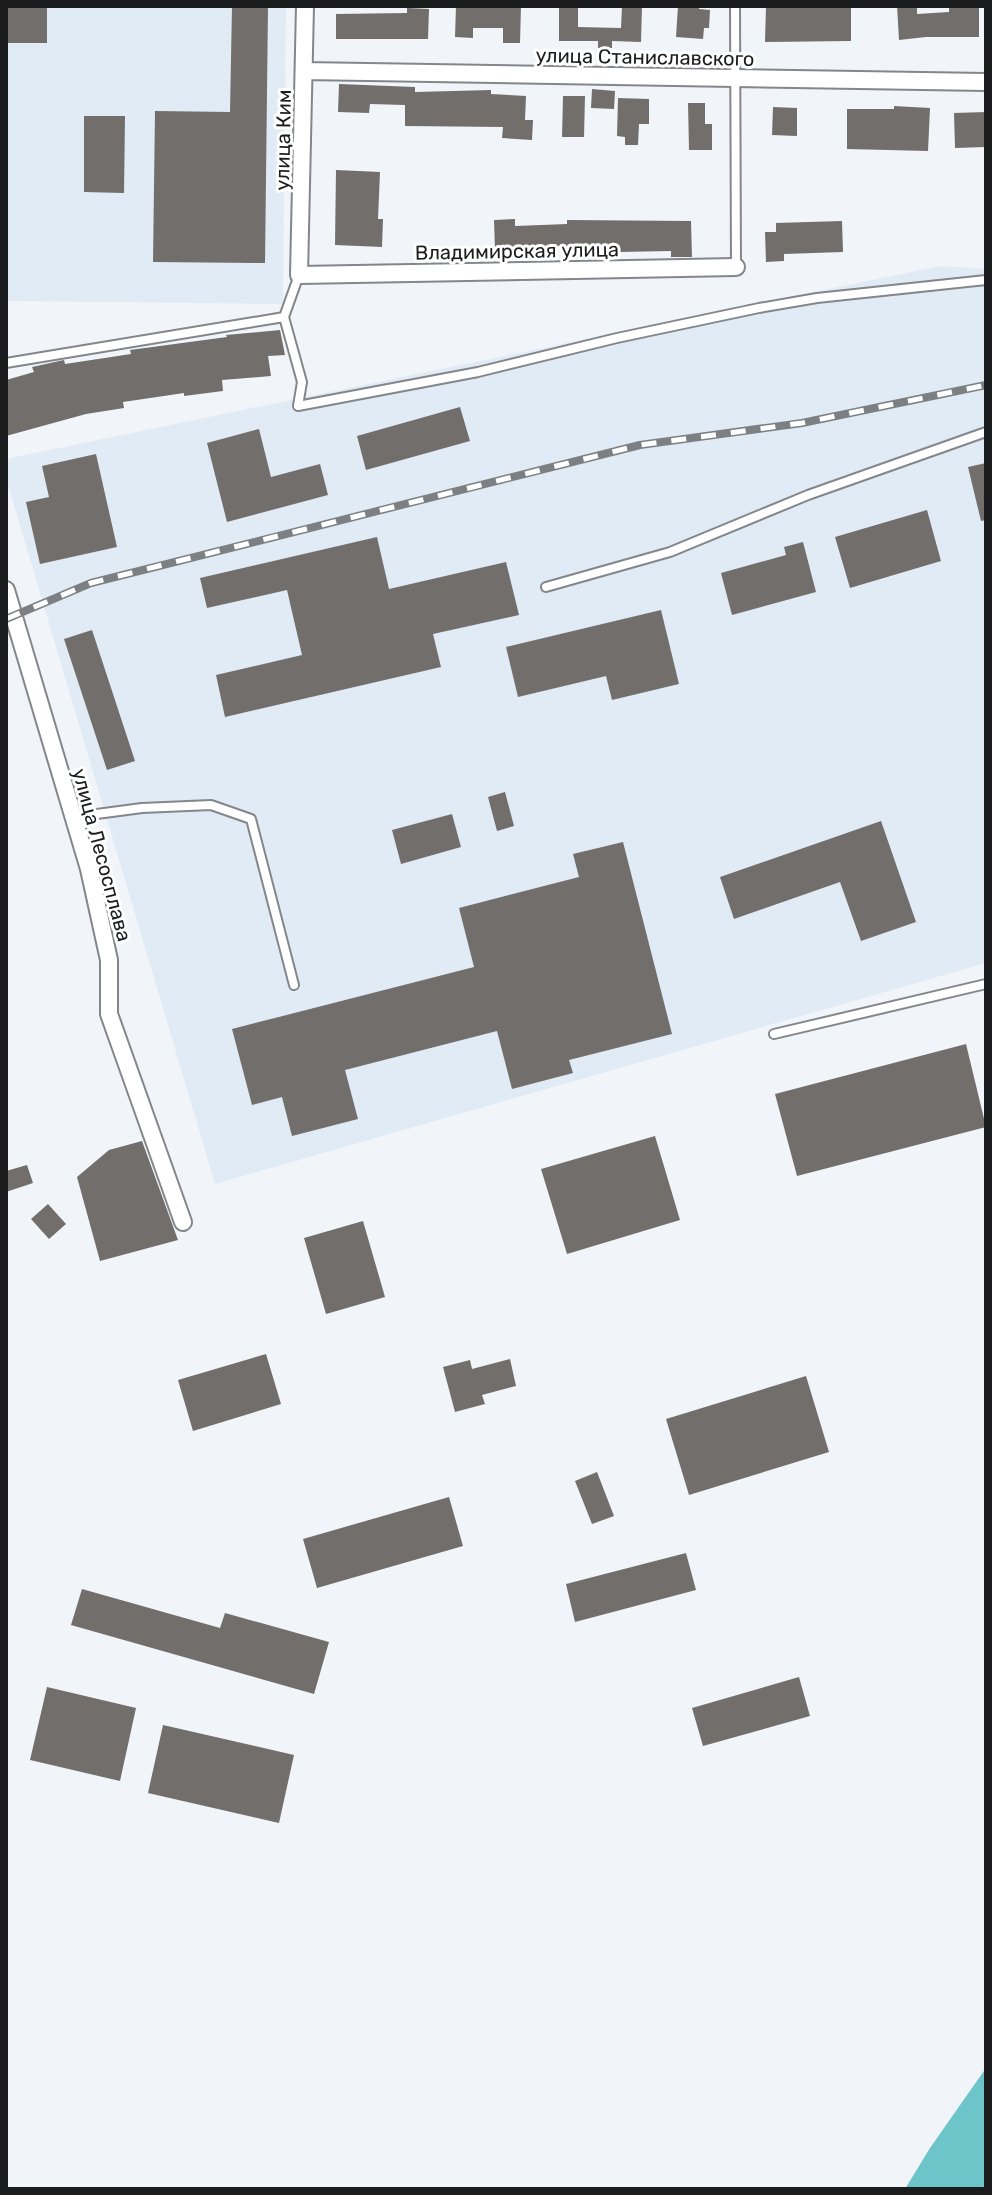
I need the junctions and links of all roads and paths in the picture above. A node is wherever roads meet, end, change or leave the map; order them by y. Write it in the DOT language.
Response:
graph roads {
  1 [pos="305,6"];
  2 [pos="735,6"];
  3 [pos="304,71"];
  4 [pos="736,78"];
  5 [pos="986,82"];
  6 [pos="736,267"];
  7 [pos="299,275"];
  8 [pos="986,280"];
  9 [pos="284,317"];
  10 [pos="6,363"];
  11 [pos="986,432"];
  12 [pos="546,587"];
  13 [pos="6,590"];
  14 [pos="73,817"];
  15 [pos="986,984"];
  16 [pos="294,985"];
  17 [pos="774,1034"];
  18 [pos="183,1222"];
  1 -- 3 [label="street, улица Ким"];
  2 -- 4 [label="lane"];
  3 -- 4 [label="street, улица Станиславского"];
  3 -- 7 [label="street, улица Ким"];
  4 -- 5 [label="street, улица Станиславского"];
  4 -- 6 [label="lane"];
  6 -- 7 [label="street, Владимирская улица"];
  7 -- 9 [label="lane"];
  8 -- 9 [label="lane"];
  9 -- 10 [label="lane"];
  11 -- 12 [label="lane"];
  13 -- 14 [label="street, улица Лесосплава"];
  14 -- 16 [label="lane"];
  14 -- 18 [label="street, улица Лесосплава"];
  15 -- 17 [label="lane"];
}
